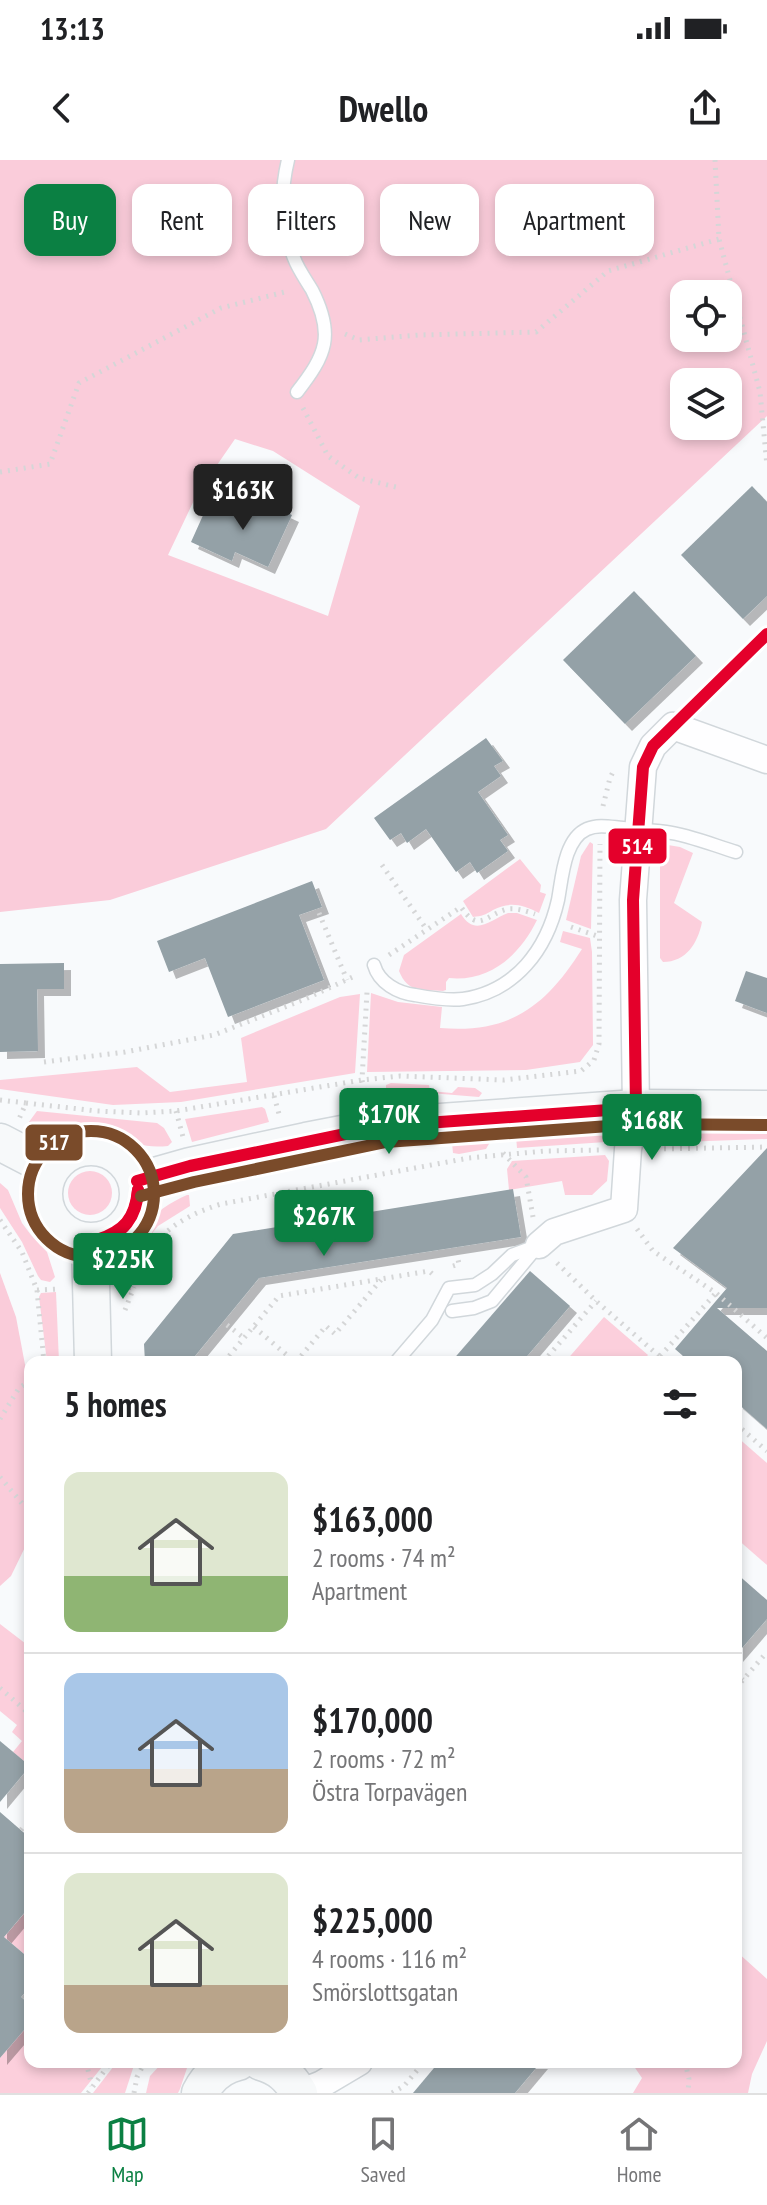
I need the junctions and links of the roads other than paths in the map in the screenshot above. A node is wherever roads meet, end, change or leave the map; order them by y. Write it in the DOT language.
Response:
graph roads {
  1 [pos="288,160"];
  2 [pos="297,392"];
  3 [pos="767,634"];
  4 [pos="673,726"];
  5 [pos="767,760"];
  6 [pos="638,830"];
  7 [pos="736,852"];
  8 [pos="375,970"];
  9 [pos="636,1108"];
  10 [pos="767,1109"];
  11 [pos="0,1142"];
  12 [pos="50,1168"];
  13 [pos="137,1181"];
  14 [pos="90,1242"];
  15 [pos="539,1245"];
  16 [pos="452,1311"];
  17 [pos="93,1356"];
  18 [pos="401,1356"];
  19 [pos="228,2068"];
  20 [pos="276,2068"];
  21 [pos="349,2068"];
  22 [pos="200,2093"];
  23 [pos="299,2093"];
  1 -- 2 [label="lane"];
  3 -- 4 [label="lane"];
  4 -- 5 [label="street"];
  4 -- 6 [label="street"];
  6 -- 7 [label="lane"];
  6 -- 8 [label="lane"];
  6 -- 9 [label="street"];
  9 -- 10 [label="street"];
  9 -- 13 [label="street"];
  9 -- 15 [label="street"];
  11 -- 12 [label="street"];
  12 -- 13 [label="street"];
  12 -- 14 [label="street"];
  13 -- 14 [label="street"];
  14 -- 17 [label="street"];
  15 -- 16 [label="lane"];
  15 -- 18 [label="lane"];
  19 -- 22 [label="street"];
  20 -- 23 [label="street"];
  21 -- 23 [label="street"];
}
